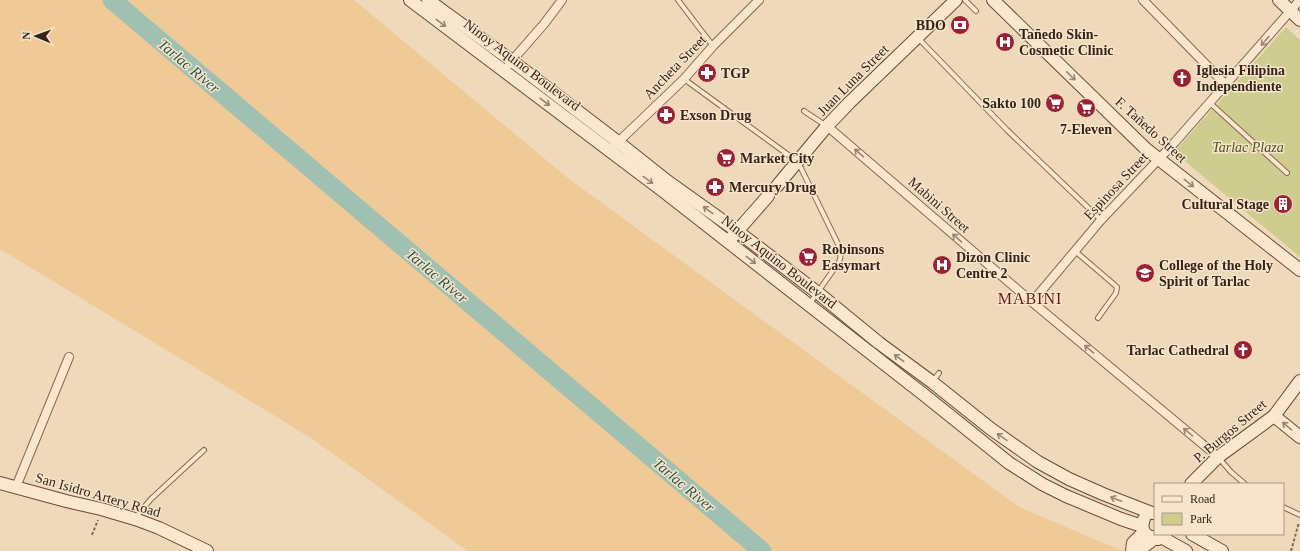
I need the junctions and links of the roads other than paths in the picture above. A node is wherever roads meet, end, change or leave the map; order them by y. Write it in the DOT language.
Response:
graph roads {
  1 [pos="410,0"];
  2 [pos="428,0"];
  3 [pos="562,0"];
  4 [pos="678,0"];
  5 [pos="759,0"];
  6 [pos="956,0"];
  7 [pos="965,0"];
  8 [pos="993,0"];
  9 [pos="1142,0"];
  10 [pos="1279,0"];
  11 [pos="1300,0"];
  12 [pos="976,11"];
  13 [pos="1291,11"];
  14 [pos="1300,20"];
  15 [pos="917,37"];
  16 [pos="713,46"];
  17 [pos="508,66"];
  18 [pos="684,79"];
  19 [pos="1226,84"];
  20 [pos="1210,103"];
  21 [pos="804,111"];
  22 [pos="827,126"];
  23 [pos="618,142"];
  24 [pos="608,151"];
  25 [pos="1158,159"];
  26 [pos="798,162"];
  27 [pos="1287,173"];
  28 [pos="777,186"];
  29 [pos="768,196"];
  30 [pos="1101,220"];
  31 [pos="737,231"];
  32 [pos="728,242"];
  33 [pos="1075,251"];
  34 [pos="1300,270"];
  35 [pos="818,293"];
  36 [pos="1032,302"];
  37 [pos="809,304"];
  38 [pos="1098,318"];
  39 [pos="69,357"];
  40 [pos="1300,381"];
  41 [pos="1274,416"];
  42 [pos="1300,437"];
  43 [pos="204,450"];
  44 [pos="1218,457"];
  45 [pos="0,483"];
  46 [pos="1192,483"];
  47 [pos="1244,483"];
  48 [pos="16,487"];
  49 [pos="1284,507"];
  50 [pos="1154,513"];
  51 [pos="1300,515"];
  52 [pos="135,519"];
  53 [pos="1153,534"];
  54 [pos="1155,535"];
  55 [pos="1186,535"];
  56 [pos="1194,535"];
  57 [pos="207,551"];
  58 [pos="1132,551"];
  59 [pos="1138,551"];
  60 [pos="1186,551"];
  61 [pos="1191,551"];
  62 [pos="1222,551"];
  1 -- 17 [label="main road, Ninoy Aquino Boulevard, one-way"];
  2 -- 17 [label="main road, Ninoy Aquino Boulevard"];
  3 -- 17 [label="street"];
  4 -- 16 [label="lane"];
  5 -- 16 [label="street, Ancheta Street"];
  6 -- 15 [label="main road, Juan Luna Street"];
  7 -- 12 [label="lane"];
  8 -- 25 [label="main road, F. Tañedo Street, one-way"];
  9 -- 19 [label="street"];
  10 -- 13 [label="main road"];
  11 -- 13 [label="street, Espinosa Street"];
  13 -- 14 [label="main road"];
  13 -- 19 [label="street, Espinosa Street, one-way"];
  15 -- 22 [label="main road, Juan Luna Street"];
  15 -- 30 [label="lane"];
  16 -- 18 [label="street, Ancheta Street"];
  17 -- 23 [label="main road, Ninoy Aquino Boulevard"];
  17 -- 24 [label="main road, Ninoy Aquino Boulevard, one-way"];
  18 -- 23 [label="street, Ancheta Street"];
  18 -- 26 [label="lane"];
  19 -- 20 [label="street, Espinosa Street"];
  20 -- 25 [label="street, Espinosa Street"];
  20 -- 27 [label="lane"];
  21 -- 22 [label="lane"];
  22 -- 26 [label="main road, Juan Luna Street"];
  36 -- 22 [label="street, Mabini Street, one-way"];
  23 -- 24 [label="street, Ancheta Street"];
  31 -- 23 [label="main road, Ninoy Aquino Boulevard, one-way"];
  24 -- 32 [label="main road, Ninoy Aquino Boulevard, one-way"];
  25 -- 30 [label="street, Espinosa Street"];
  25 -- 34 [label="main road, F. Tañedo Street, one-way"];
  26 -- 28 [label="main road, Juan Luna Street"];
  26 -- 35 [label="lane"];
  29 -- 31 [label="main road"];
  30 -- 33 [label="street, Espinosa Street"];
  31 -- 32 [label="main road"];
  31 -- 35 [label="main road, Ninoy Aquino Boulevard"];
  32 -- 37 [label="main road, Ninoy Aquino Boulevard, one-way"];
  33 -- 36 [label="street, Espinosa Street"];
  33 -- 38 [label="lane"];
  35 -- 37 [label="lane"];
  50 -- 35 [label="main road, Ninoy Aquino Boulevard, one-way"];
  44 -- 36 [label="street, Mabini Street, one-way"];
  37 -- 53 [label="main road, Ninoy Aquino Boulevard"];
  39 -- 48 [label="street"];
  40 -- 41 [label="main road, P. Burgos Street"];
  42 -- 41 [label="main road, one-way"];
  41 -- 44 [label="main road, P. Burgos Street"];
  43 -- 52 [label="lane"];
  44 -- 46 [label="main road, P. Burgos Street"];
  44 -- 47 [label="lane"];
  45 -- 48 [label="main road, San Isidro Artery Road"];
  48 -- 52 [label="main road, San Isidro Artery Road"];
  49 -- 51 [label="lane"];
  50 -- 53 [label="main road"];
  52 -- 57 [label="main road, San Isidro Artery Road"];
  53 -- 58 [label="main road"];
  53 -- 59 [label="main road"];
  54 -- 60 [label="main road, Ninoy Aquino Boulevard"];
  55 -- 61 [label="main road"];
  56 -- 62 [label="main road"];
}
